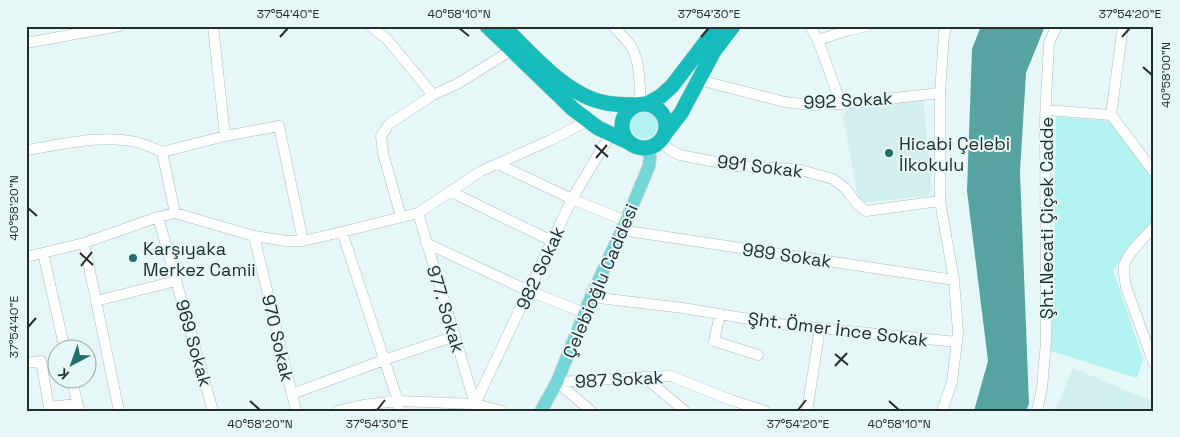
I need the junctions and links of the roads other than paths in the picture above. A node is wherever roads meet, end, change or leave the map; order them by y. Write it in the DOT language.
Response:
graph roads {
  1 [pos="118,26"];
  2 [pos="213,26"];
  3 [pos="370,26"];
  4 [pos="487,26"];
  5 [pos="503,26"];
  6 [pos="614,26"];
  7 [pos="718,26"];
  8 [pos="732,26"];
  9 [pos="810,26"];
  10 [pos="867,26"];
  11 [pos="947,26"];
  12 [pos="1057,26"];
  13 [pos="1123,26"];
  14 [pos="818,40"];
  15 [pos="26,43"];
  16 [pos="512,50"];
  17 [pos="699,80"];
  18 [pos="940,93"];
  19 [pos="433,95"];
  20 [pos="842,104"];
  21 [pos="641,105"];
  22 [pos="1046,110"];
  23 [pos="1111,115"];
  24 [pos="587,121"];
  25 [pos="610,135"];
  26 [pos="225,136"];
  27 [pos="657,141"];
  28 [pos="630,143"];
  29 [pos="26,150"];
  30 [pos="162,152"];
  31 [pos="498,164"];
  32 [pos="1154,172"];
  33 [pos="451,192"];
  34 [pos="572,199"];
  35 [pos="940,201"];
  36 [pos="175,213"];
  37 [pos="418,213"];
  38 [pos="401,217"];
  39 [pos="158,218"];
  40 [pos="624,226"];
  41 [pos="1154,227"];
  42 [pos="342,232"];
  43 [pos="254,236"];
  44 [pos="303,240"];
  45 [pos="552,241"];
  46 [pos="426,242"];
  47 [pos="84,243"];
  48 [pos="43,253"];
  49 [pos="26,257"];
  50 [pos="954,280"];
  51 [pos="176,281"];
  52 [pos="529,291"];
  53 [pos="591,297"];
  54 [pos="96,301"];
  55 [pos="585,312"];
  56 [pos="720,314"];
  57 [pos="820,328"];
  58 [pos="455,336"];
  59 [pos="63,340"];
  60 [pos="957,342"];
  61 [pos="758,355"];
  62 [pos="384,360"];
  63 [pos="26,363"];
  64 [pos="1154,364"];
  65 [pos="644,377"];
  66 [pos="557,382"];
  67 [pos="74,390"];
  68 [pos="292,394"];
  69 [pos="475,404"];
  70 [pos="399,406"];
  71 [pos="450,407"];
  72 [pos="78,408"];
  73 [pos="363,408"];
  74 [pos="119,411"];
  75 [pos="213,411"];
  76 [pos="296,411"];
  77 [pos="337,411"];
  78 [pos="502,411"];
  79 [pos="540,411"];
  80 [pos="592,411"];
  81 [pos="685,411"];
  82 [pos="765,411"];
  83 [pos="807,411"];
  84 [pos="942,411"];
  85 [pos="1037,411"];
  1 -- 15 [label="street"];
  2 -- 26 [label="street"];
  3 -- 19 [label="street"];
  4 -- 16 [label="highway"];
  5 -- 21 [label="highway"];
  6 -- 21 [label="street"];
  7 -- 21 [label="highway"];
  8 -- 17 [label="highway"];
  9 -- 14 [label="street"];
  10 -- 14 [label="street"];
  11 -- 18 [label="street"];
  12 -- 22 [label="street, Şht.Necati Çiçek Cadde"];
  13 -- 23 [label="street"];
  14 -- 20 [label="street"];
  16 -- 19 [label="street"];
  16 -- 24 [label="highway"];
  17 -- 20 [label="street, 992 Sokak"];
  17 -- 27 [label="highway"];
  18 -- 20 [label="street, 992 Sokak"];
  18 -- 35 [label="street"];
  19 -- 38 [label="street"];
  21 -- 27 [label="highway"];
  21 -- 28 [label="highway"];
  22 -- 23 [label="street"];
  22 -- 85 [label="street, Şht.Necati Çiçek Cadde"];
  23 -- 32 [label="street"];
  24 -- 25 [label="highway"];
  24 -- 31 [label="street"];
  25 -- 28 [label="highway"];
  25 -- 34 [label="street, 982 Sokak"];
  26 -- 30 [label="street"];
  26 -- 44 [label="street"];
  27 -- 28 [label="highway"];
  27 -- 35 [label="street, 991 Sokak"];
  27 -- 40 [label="main road, Çelebioğlu Caddesi"];
  29 -- 30 [label="street"];
  30 -- 36 [label="street"];
  31 -- 33 [label="street"];
  31 -- 34 [label="street, 989 Sokak"];
  33 -- 37 [label="street"];
  33 -- 45 [label="street"];
  34 -- 40 [label="street, 989 Sokak"];
  34 -- 45 [label="street, 982 Sokak"];
  35 -- 50 [label="street"];
  36 -- 39 [label="street"];
  36 -- 43 [label="street"];
  37 -- 38 [label="street"];
  37 -- 46 [label="street, 977. Sokak"];
  38 -- 42 [label="street"];
  39 -- 47 [label="street"];
  39 -- 51 [label="street, 969 Sokak"];
  40 -- 50 [label="street, 989 Sokak"];
  40 -- 53 [label="main road, Çelebioğlu Caddesi"];
  41 -- 64 [label="street"];
  42 -- 44 [label="street"];
  42 -- 62 [label="street"];
  43 -- 44 [label="street"];
  43 -- 68 [label="street, 970 Sokak"];
  45 -- 52 [label="street, 982 Sokak"];
  46 -- 52 [label="street"];
  46 -- 58 [label="street, 977. Sokak"];
  47 -- 48 [label="street"];
  47 -- 54 [label="street"];
  48 -- 49 [label="street"];
  48 -- 59 [label="street"];
  50 -- 60 [label="street"];
  51 -- 54 [label="street"];
  51 -- 75 [label="street, 969 Sokak"];
  52 -- 55 [label="street"];
  52 -- 69 [label="street, 982 Sokak"];
  53 -- 55 [label="main road, Çelebioğlu Caddesi"];
  53 -- 56 [label="street, Şht. Ömer İnce Sokak"];
  54 -- 74 [label="street"];
  55 -- 66 [label="main road, Çelebioğlu Caddesi"];
  56 -- 57 [label="street, Şht. Ömer İnce Sokak"];
  56 -- 61 [label="street, Şht. Ömer İnce Sokak"];
  57 -- 60 [label="street, Şht. Ömer İnce Sokak"];
  57 -- 83 [label="street"];
  58 -- 62 [label="street"];
  58 -- 69 [label="street, 977. Sokak"];
  60 -- 84 [label="street"];
  62 -- 68 [label="street"];
  62 -- 70 [label="street"];
  63 -- 72 [label="street"];
  65 -- 66 [label="street, 987 Sokak"];
  65 -- 81 [label="street"];
  65 -- 82 [label="street, 987 Sokak"];
  66 -- 79 [label="main road, Çelebioğlu Caddesi"];
  66 -- 80 [label="street"];
  67 -- 72 [label="street"];
  68 -- 76 [label="street, 970 Sokak"];
  69 -- 71 [label="street"];
  69 -- 78 [label="street"];
  70 -- 71 [label="street"];
  70 -- 73 [label="street"];
  73 -- 77 [label="street"];
}
